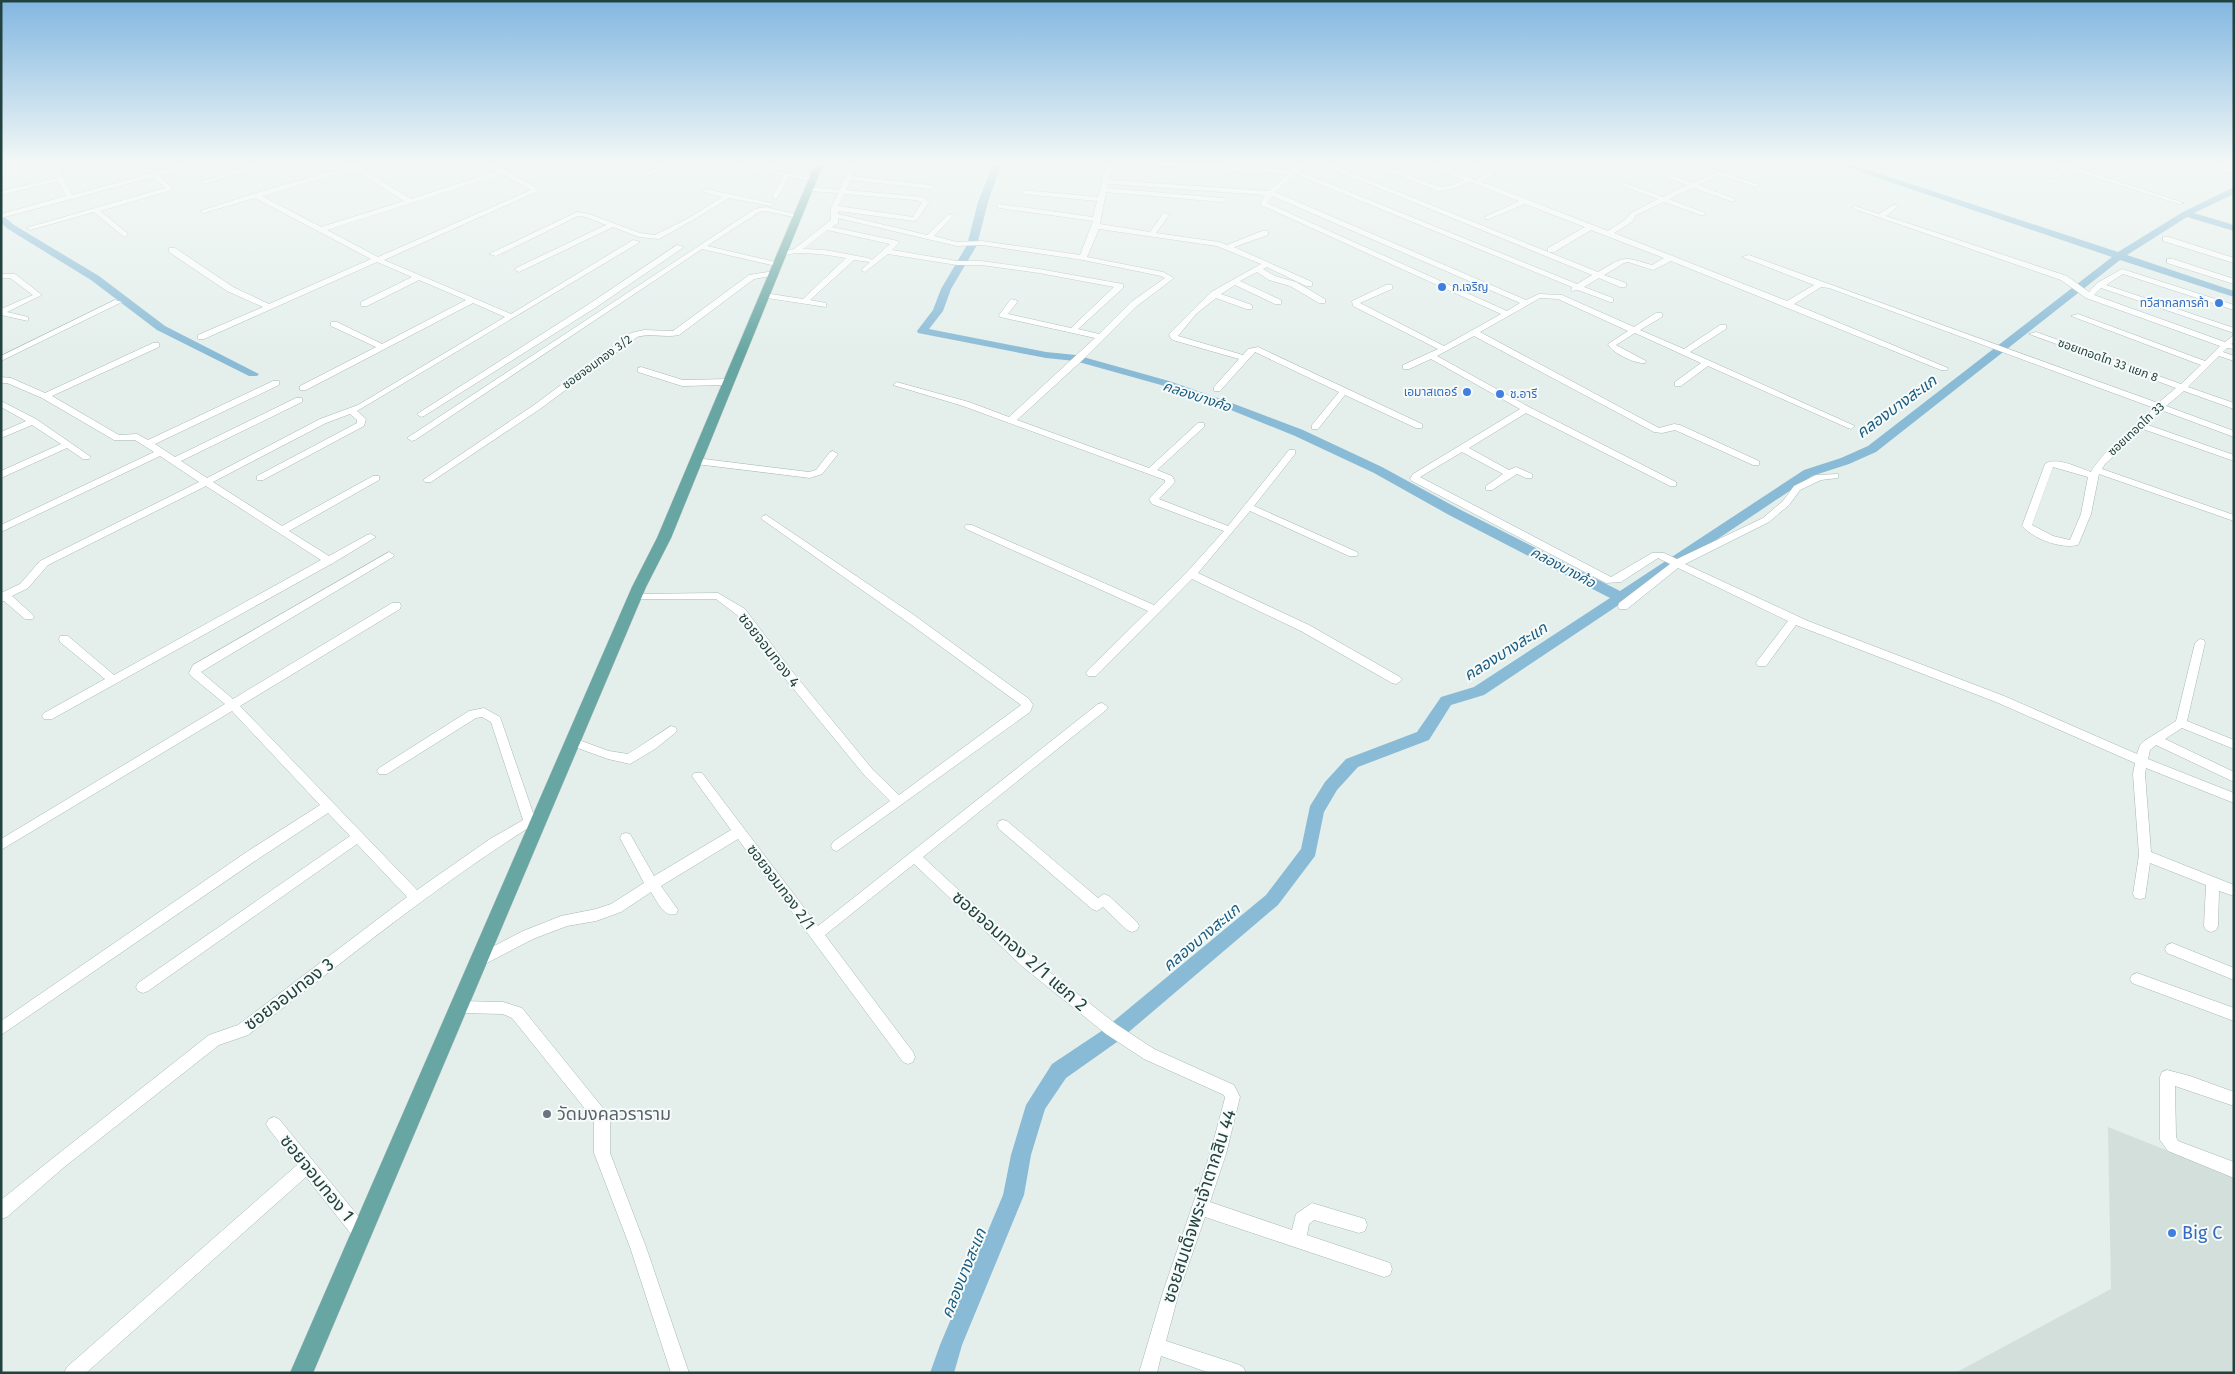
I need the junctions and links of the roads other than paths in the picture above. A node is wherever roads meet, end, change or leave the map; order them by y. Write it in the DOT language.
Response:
graph roads {
  1 [pos="114,226"];
  2 [pos="312,226"];
  3 [pos="331,226"];
  4 [pos="454,226"];
  5 [pos="552,226"];
  6 [pos="610,226"];
  7 [pos="615,226"];
  8 [pos="676,226"];
  9 [pos="735,226"];
  10 [pos="795,226"];
  11 [pos="879,226"];
  12 [pos="939,226"];
  13 [pos="1095,226"];
  14 [pos="1112,226"];
  15 [pos="1157,226"];
  16 [pos="1311,226"];
  17 [pos="1350,226"];
  18 [pos="1429,226"];
  19 [pos="1476,226"];
  20 [pos="1620,226"];
  21 [pos="1910,226"];
  22 [pos="1590,227"];
  23 [pos="826,228"];
  24 [pos="1354,228"];
  25 [pos="319,230"];
  26 [pos="1264,232"];
  27 [pos="1152,234"];
  28 [pos="1608,234"];
  29 [pos="124,235"];
  30 [pos="930,236"];
  31 [pos="1337,238"];
  32 [pos="2166,239"];
  33 [pos="636,242"];
  34 [pos="680,247"];
  35 [pos="1228,247"];
  36 [pos="702,248"];
  37 [pos="172,250"];
  38 [pos="1552,250"];
  39 [pos="886,251"];
  40 [pos="493,254"];
  41 [pos="852,257"];
  42 [pos="1746,257"];
  43 [pos="1083,258"];
  44 [pos="1670,258"];
  45 [pos="378,260"];
  46 [pos="782,260"];
  47 [pos="868,260"];
  48 [pos="2170,261"];
  49 [pos="2234,261"];
  50 [pos="1439,266"];
  51 [pos="1263,267"];
  52 [pos="519,270"];
  53 [pos="865,270"];
  54 [pos="1597,275"];
  55 [pos="1,276"];
  56 [pos="1421,276"];
  57 [pos="419,277"];
  58 [pos="1235,282"];
  59 [pos="2234,282"];
  60 [pos="1309,284"];
  61 [pos="1622,285"];
  62 [pos="1820,285"];
  63 [pos="2100,285"];
  64 [pos="1389,287"];
  65 [pos="1578,287"];
  66 [pos="764,294"];
  67 [pos="1214,294"];
  68 [pos="2086,294"];
  69 [pos="38,296"];
  70 [pos="1559,297"];
  71 [pos="48,300"];
  72 [pos="472,300"];
  73 [pos="806,300"];
  74 [pos="1610,300"];
  75 [pos="1014,301"];
  76 [pos="1322,301"];
  77 [pos="118,302"];
  78 [pos="1278,302"];
  79 [pos="364,304"];
  80 [pos="1526,304"];
  81 [pos="1788,304"];
  82 [pos="823,305"];
  83 [pos="592,306"];
  84 [pos="269,307"];
  85 [pos="1249,307"];
  86 [pos="2234,308"];
  87 [pos="607,310"];
  88 [pos="1,312"];
  89 [pos="1508,314"];
  90 [pos="510,316"];
  91 [pos="1659,316"];
  92 [pos="2075,316"];
  93 [pos="25,319"];
  94 [pos="334,324"];
  95 [pos="1723,327"];
  96 [pos="1634,330"];
  97 [pos="1072,331"];
  98 [pos="2234,331"];
  99 [pos="1473,332"];
  100 [pos="2033,334"];
  101 [pos="201,337"];
  102 [pos="1101,337"];
  103 [pos="2234,337"];
  104 [pos="156,345"];
  105 [pos="2230,346"];
  106 [pos="383,347"];
  107 [pos="1444,349"];
  108 [pos="1685,352"];
  109 [pos="2218,353"];
  110 [pos="1431,356"];
  111 [pos="1245,358"];
  112 [pos="1,359"];
  113 [pos="2234,359"];
  114 [pos="1642,361"];
  115 [pos="1708,362"];
  116 [pos="2207,364"];
  117 [pos="1406,367"];
  118 [pos="1944,368"];
  119 [pos="641,370"];
  120 [pos="1,380"];
  121 [pos="728,382"];
  122 [pos="276,383"];
  123 [pos="1678,384"];
  124 [pos="897,385"];
  125 [pos="2183,387"];
  126 [pos="303,388"];
  127 [pos="1217,390"];
  128 [pos="1344,391"];
  129 [pos="45,396"];
  130 [pos="299,400"];
  131 [pos="1,404"];
  132 [pos="2234,406"];
  133 [pos="2159,407"];
  134 [pos="1526,410"];
  135 [pos="351,411"];
  136 [pos="421,414"];
  137 [pos="33,420"];
  138 [pos="1010,421"];
  139 [pos="1201,425"];
  140 [pos="1419,426"];
  141 [pos="1851,426"];
  142 [pos="2142,426"];
  143 [pos="1315,427"];
  144 [pos="2234,434"];
  145 [pos="1,435"];
  146 [pos="412,438"];
  147 [pos="148,444"];
  148 [pos="67,445"];
  149 [pos="1461,448"];
  150 [pos="161,452"];
  151 [pos="1292,452"];
  152 [pos="832,454"];
  153 [pos="86,457"];
  154 [pos="2234,458"];
  155 [pos="175,460"];
  156 [pos="696,462"];
  157 [pos="1756,463"];
  158 [pos="1151,471"];
  159 [pos="2095,473"];
  160 [pos="1509,474"];
  161 [pos="1,476"];
  162 [pos="1529,476"];
  163 [pos="1835,476"];
  164 [pos="260,478"];
  165 [pos="376,478"];
  166 [pos="428,480"];
  167 [pos="208,481"];
  168 [pos="1673,484"];
  169 [pos="1489,488"];
  170 [pos="1248,507"];
  171 [pos="766,518"];
  172 [pos="2234,518"];
  173 [pos="969,527"];
  174 [pos="1,530"];
  175 [pos="283,530"];
  176 [pos="1230,530"];
  177 [pos="371,537"];
  178 [pos="1353,554"];
  179 [pos="389,555"];
  180 [pos="1660,555"];
  181 [pos="329,561"];
  182 [pos="1677,563"];
  183 [pos="1191,574"];
  184 [pos="635,596"];
  185 [pos="3,597"];
  186 [pos="396,606"];
  187 [pos="1624,606"];
  188 [pos="1155,610"];
  189 [pos="29,616"];
  190 [pos="1794,620"];
  191 [pos="64,639"];
  192 [pos="2200,643"];
  193 [pos="1762,663"];
  194 [pos="1092,673"];
  195 [pos="113,680"];
  196 [pos="1396,680"];
  197 [pos="232,704"];
  198 [pos="1102,707"];
  199 [pos="48,716"];
  200 [pos="2181,723"];
  201 [pos="671,730"];
  202 [pos="2154,739"];
  203 [pos="573,742"];
  204 [pos="2234,745"];
  205 [pos="2141,761"];
  206 [pos="383,771"];
  207 [pos="698,776"];
  208 [pos="2234,777"];
  209 [pos="2234,798"];
  210 [pos="898,802"];
  211 [pos="329,806"];
  212 [pos="536,817"];
  213 [pos="1003,825"];
  214 [pos="739,832"];
  215 [pos="358,836"];
  216 [pos="626,838"];
  217 [pos="1,845"];
  218 [pos="837,846"];
  219 [pos="2145,855"];
  220 [pos="914,857"];
  221 [pos="2213,883"];
  222 [pos="652,884"];
  223 [pos="2234,891"];
  224 [pos="2140,894"];
  225 [pos="416,898"];
  226 [pos="671,910"];
  227 [pos="1132,926"];
  228 [pos="2211,926"];
  229 [pos="817,934"];
  230 [pos="2172,949"];
  231 [pos="478,961"];
  232 [pos="2234,974"];
  233 [pos="2137,979"];
  234 [pos="143,987"];
  235 [pos="459,1007"];
  236 [pos="2234,1015"];
  237 [pos="1,1029"];
  238 [pos="1129,1042"];
  239 [pos="908,1057"];
  240 [pos="2234,1099"];
  241 [pos="274,1124"];
  242 [pos="307,1166"];
  243 [pos="2234,1170"];
  244 [pos="1200,1207"];
  245 [pos="1,1211"];
  246 [pos="1358,1225"];
  247 [pos="361,1233"];
  248 [pos="1298,1240"];
  249 [pos="1384,1269"];
  250 [pos="1156,1346"];
  251 [pos="73,1373"];
  252 [pos="300,1373"];
  253 [pos="680,1373"];
  254 [pos="1148,1373"];
  255 [pos="1237,1373"];
  1 -- 29 [label="street"];
  2 -- 25 [label="street"];
  3 -- 25 [label="street"];
  4 -- 45 [label="street"];
  5 -- 40 [label="street"];
  6 -- 52 [label="street"];
  7 -- 8 [label="street"];
  9 -- 36 [label="street"];
  10 -- 46 [label="main road"];
  11 -- 30 [label="street"];
  12 -- 30 [label="street"];
  13 -- 43 [label="street"];
  14 -- 27 [label="street"];
  15 -- 27 [label="street"];
  16 -- 31 [label="street"];
  17 -- 24 [label="street"];
  18 -- 65 [label="street"];
  19 -- 54 [label="street"];
  20 -- 28 [label="street"];
  21 -- 68 [label="street"];
  22 -- 28 [label="street"];
  22 -- 38 [label="street"];
  23 -- 39 [label="street"];
  23 -- 46 [label="street"];
  24 -- 31 [label="street"];
  24 -- 50 [label="street"];
  25 -- 45 [label="street"];
  26 -- 35 [label="street"];
  27 -- 35 [label="street"];
  28 -- 44 [label="street"];
  30 -- 43 [label="street"];
  31 -- 56 [label="street"];
  32 -- 49 [label="street"];
  33 -- 90 [label="street"];
  34 -- 83 [label="street"];
  35 -- 51 [label="street"];
  36 -- 46 [label="street"];
  36 -- 87 [label="street"];
  37 -- 84 [label="street"];
  39 -- 53 [label="street"];
  39 -- 97 [label="street"];
  41 -- 46 [label="street"];
  41 -- 47 [label="street"];
  41 -- 73 [label="street"];
  42 -- 62 [label="street"];
  43 -- 102 [label="street"];
  44 -- 54 [label="street"];
  44 -- 81 [label="street"];
  45 -- 57 [label="street"];
  45 -- 84 [label="street"];
  46 -- 66 [label="main road"];
  46 -- 166 [label="street, ซอยจอมทอง 3/2"];
  48 -- 59 [label="street"];
  50 -- 56 [label="street"];
  50 -- 80 [label="street"];
  51 -- 58 [label="street"];
  51 -- 60 [label="street"];
  51 -- 76 [label="street"];
  54 -- 61 [label="street"];
  54 -- 65 [label="street"];
  55 -- 69 [label="street"];
  56 -- 89 [label="street"];
  57 -- 72 [label="street"];
  57 -- 79 [label="street"];
  58 -- 67 [label="street"];
  58 -- 78 [label="street"];
  62 -- 81 [label="street"];
  62 -- 133 [label="street"];
  63 -- 68 [label="street"];
  63 -- 86 [label="street"];
  63 -- 98 [label="street"];
  64 -- 107 [label="street"];
  65 -- 70 [label="street"];
  65 -- 74 [label="street"];
  66 -- 73 [label="street"];
  66 -- 121 [label="main road"];
  67 -- 85 [label="street"];
  67 -- 111 [label="street"];
  68 -- 105 [label="street"];
  69 -- 71 [label="street"];
  69 -- 88 [label="street"];
  70 -- 80 [label="street"];
  70 -- 96 [label="street"];
  72 -- 90 [label="street"];
  72 -- 106 [label="street"];
  73 -- 82 [label="street"];
  75 -- 97 [label="street"];
  77 -- 112 [label="street"];
  80 -- 89 [label="street"];
  81 -- 118 [label="street"];
  83 -- 87 [label="street"];
  83 -- 136 [label="street"];
  84 -- 101 [label="street"];
  87 -- 146 [label="street"];
  88 -- 93 [label="street"];
  89 -- 99 [label="street"];
  90 -- 135 [label="street"];
  91 -- 96 [label="street"];
  92 -- 116 [label="street"];
  94 -- 106 [label="street"];
  95 -- 108 [label="street"];
  96 -- 108 [label="street"];
  96 -- 114 [label="street"];
  97 -- 102 [label="street"];
  99 -- 107 [label="street"];
  99 -- 157 [label="street"];
  100 -- 125 [label="street, ซอยเทอดไท 33 แยก 8"];
  102 -- 138 [label="street"];
  103 -- 105 [label="street, ซอยเทอดไท 33"];
  104 -- 129 [label="street"];
  105 -- 109 [label="street, ซอยเทอดไท 33"];
  106 -- 126 [label="street"];
  107 -- 110 [label="street"];
  108 -- 115 [label="street"];
  109 -- 113 [label="street"];
  109 -- 116 [label="street, ซอยเทอดไท 33"];
  110 -- 117 [label="street"];
  110 -- 134 [label="street"];
  111 -- 127 [label="street"];
  111 -- 128 [label="street"];
  115 -- 123 [label="street"];
  115 -- 141 [label="street"];
  116 -- 125 [label="street, ซอยเทอดไท 33"];
  119 -- 121 [label="street"];
  120 -- 129 [label="street"];
  121 -- 156 [label="main road"];
  122 -- 147 [label="street"];
  124 -- 138 [label="street"];
  125 -- 132 [label="street, ซอยเทอดไท 33 แยก 8"];
  125 -- 133 [label="street, ซอยเทอดไท 33"];
  128 -- 140 [label="street"];
  128 -- 143 [label="street"];
  129 -- 147 [label="street"];
  130 -- 155 [label="street"];
  131 -- 137 [label="street"];
  133 -- 142 [label="street, ซอยเทอดไท 33"];
  133 -- 144 [label="street"];
  134 -- 149 [label="street"];
  134 -- 168 [label="street"];
  135 -- 164 [label="street"];
  135 -- 167 [label="street"];
  137 -- 145 [label="street"];
  137 -- 148 [label="street"];
  138 -- 158 [label="street"];
  139 -- 158 [label="street"];
  142 -- 154 [label="street"];
  142 -- 159 [label="street, ซอยเทอดไท 33"];
  147 -- 150 [label="street"];
  148 -- 153 [label="street"];
  148 -- 161 [label="street"];
  149 -- 160 [label="street"];
  149 -- 180 [label="street"];
  150 -- 155 [label="street"];
  150 -- 174 [label="street"];
  151 -- 170 [label="street"];
  152 -- 156 [label="street"];
  155 -- 167 [label="street"];
  156 -- 184 [label="main road"];
  158 -- 176 [label="street"];
  159 -- 159 [label="street, ซอยเทอดไท 33"];
  159 -- 172 [label="street"];
  160 -- 162 [label="street"];
  160 -- 169 [label="street"];
  163 -- 182 [label="street"];
  165 -- 175 [label="street"];
  167 -- 175 [label="street"];
  167 -- 185 [label="street"];
  170 -- 176 [label="street"];
  170 -- 178 [label="street"];
  171 -- 210 [label="street"];
  173 -- 188 [label="street"];
  175 -- 181 [label="street"];
  176 -- 183 [label="street"];
  177 -- 181 [label="street"];
  179 -- 197 [label="street"];
  180 -- 182 [label="street"];
  181 -- 195 [label="street"];
  182 -- 187 [label="street"];
  182 -- 190 [label="street"];
  183 -- 188 [label="street"];
  183 -- 196 [label="street"];
  184 -- 203 [label="main road"];
  184 -- 210 [label="street, ซอยจอมทอง 4"];
  185 -- 189 [label="street"];
  186 -- 197 [label="street"];
  188 -- 194 [label="street"];
  190 -- 193 [label="street"];
  190 -- 205 [label="street"];
  191 -- 195 [label="street"];
  192 -- 200 [label="street"];
  195 -- 199 [label="street"];
  197 -- 211 [label="street"];
  197 -- 217 [label="street"];
  198 -- 220 [label="street, ซอยจอมทอง 2/1"];
  200 -- 202 [label="street"];
  200 -- 204 [label="street"];
  201 -- 203 [label="street"];
  202 -- 205 [label="street"];
  202 -- 208 [label="street"];
  203 -- 212 [label="main road"];
  205 -- 209 [label="street"];
  205 -- 219 [label="street"];
  206 -- 212 [label="street"];
  207 -- 214 [label="street"];
  210 -- 218 [label="street"];
  211 -- 215 [label="street"];
  211 -- 237 [label="street"];
  212 -- 225 [label="street, ซอยจอมทอง 3"];
  212 -- 231 [label="main road"];
  213 -- 227 [label="street"];
  214 -- 222 [label="street, ซอยจอมทอง 2/1"];
  214 -- 229 [label="street, ซอยจอมทอง 2/1"];
  215 -- 225 [label="street"];
  215 -- 234 [label="street"];
  216 -- 222 [label="street"];
  219 -- 221 [label="street"];
  219 -- 224 [label="street"];
  220 -- 229 [label="street, ซอยจอมทอง 2/1"];
  220 -- 238 [label="street, ซอยจอมทอง 2/1 แยก 2"];
  221 -- 223 [label="street"];
  221 -- 228 [label="street"];
  222 -- 226 [label="street"];
  222 -- 231 [label="street, ซอยจอมทอง 2/1"];
  225 -- 245 [label="street, ซอยจอมทอง 3"];
  229 -- 239 [label="street"];
  230 -- 232 [label="street"];
  231 -- 235 [label="main road"];
  233 -- 236 [label="street"];
  235 -- 247 [label="main road"];
  235 -- 253 [label="street"];
  238 -- 244 [label="street, ซอยสมเด็จพระเจ้าตากสิน 44"];
  240 -- 243 [label="street"];
  241 -- 242 [label="street, ซอยจอมทอง 1"];
  242 -- 247 [label="street, ซอยจอมทอง 1"];
  242 -- 251 [label="street"];
  244 -- 248 [label="street"];
  244 -- 250 [label="street, ซอยสมเด็จพระเจ้าตากสิน 44"];
  246 -- 248 [label="street"];
  247 -- 252 [label="main road"];
  248 -- 249 [label="street"];
  250 -- 254 [label="street, ซอยสมเด็จพระเจ้าตากสิน 44"];
  250 -- 255 [label="street"];
}
